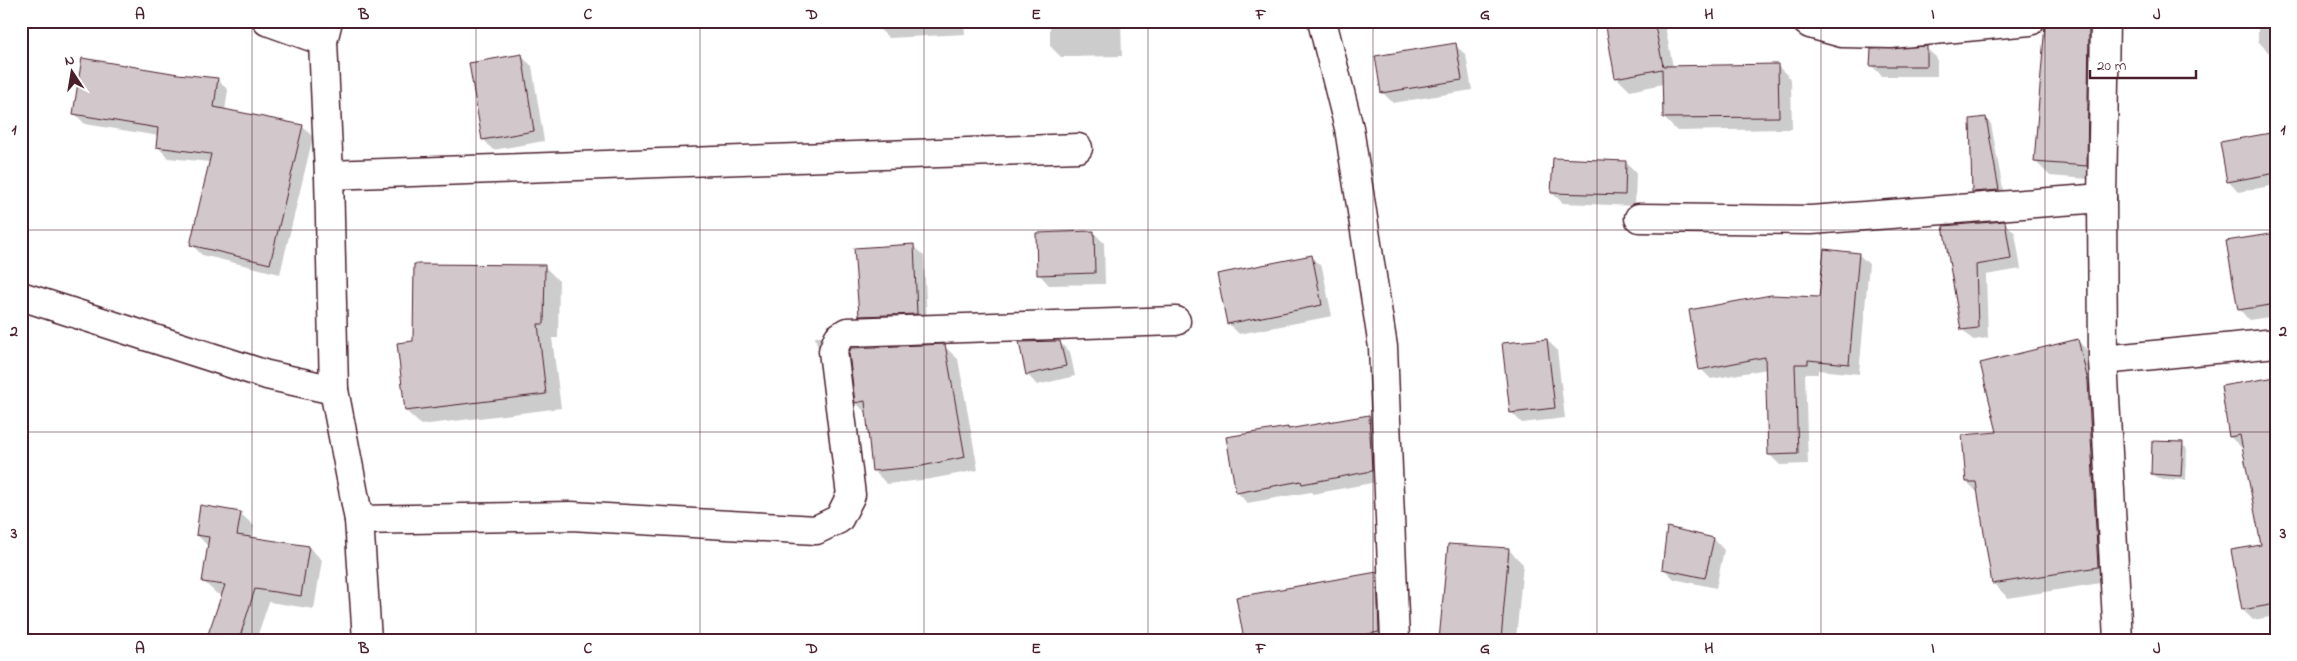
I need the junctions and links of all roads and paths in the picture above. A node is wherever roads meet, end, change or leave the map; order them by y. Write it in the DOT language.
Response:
graph roads {
  1 [pos="268,21"];
  2 [pos="1322,21"];
  3 [pos="1806,21"];
  4 [pos="2030,21"];
  5 [pos="2105,21"];
  6 [pos="326,31"];
  7 [pos="1078,148"];
  8 [pos="329,175"];
  9 [pos="2102,198"];
  10 [pos="1639,218"];
  11 [pos="21,296"];
  12 [pos="1176,321"];
  13 [pos="2276,342"];
  14 [pos="2103,360"];
  15 [pos="334,390"];
  16 [pos="359,520"];
  17 [pos="367,640"];
  18 [pos="1395,640"];
  19 [pos="2118,640"];
  1 -- 6 [label="street"];
  2 -- 18 [label="street"];
  3 -- 4 [label="street"];
  5 -- 9 [label="street"];
  6 -- 8 [label="street"];
  7 -- 8 [label="street"];
  8 -- 15 [label="street"];
  9 -- 10 [label="street"];
  9 -- 14 [label="street"];
  11 -- 15 [label="street"];
  12 -- 16 [label="street"];
  13 -- 14 [label="street"];
  14 -- 19 [label="street"];
  15 -- 16 [label="street"];
  16 -- 17 [label="street"];
}
